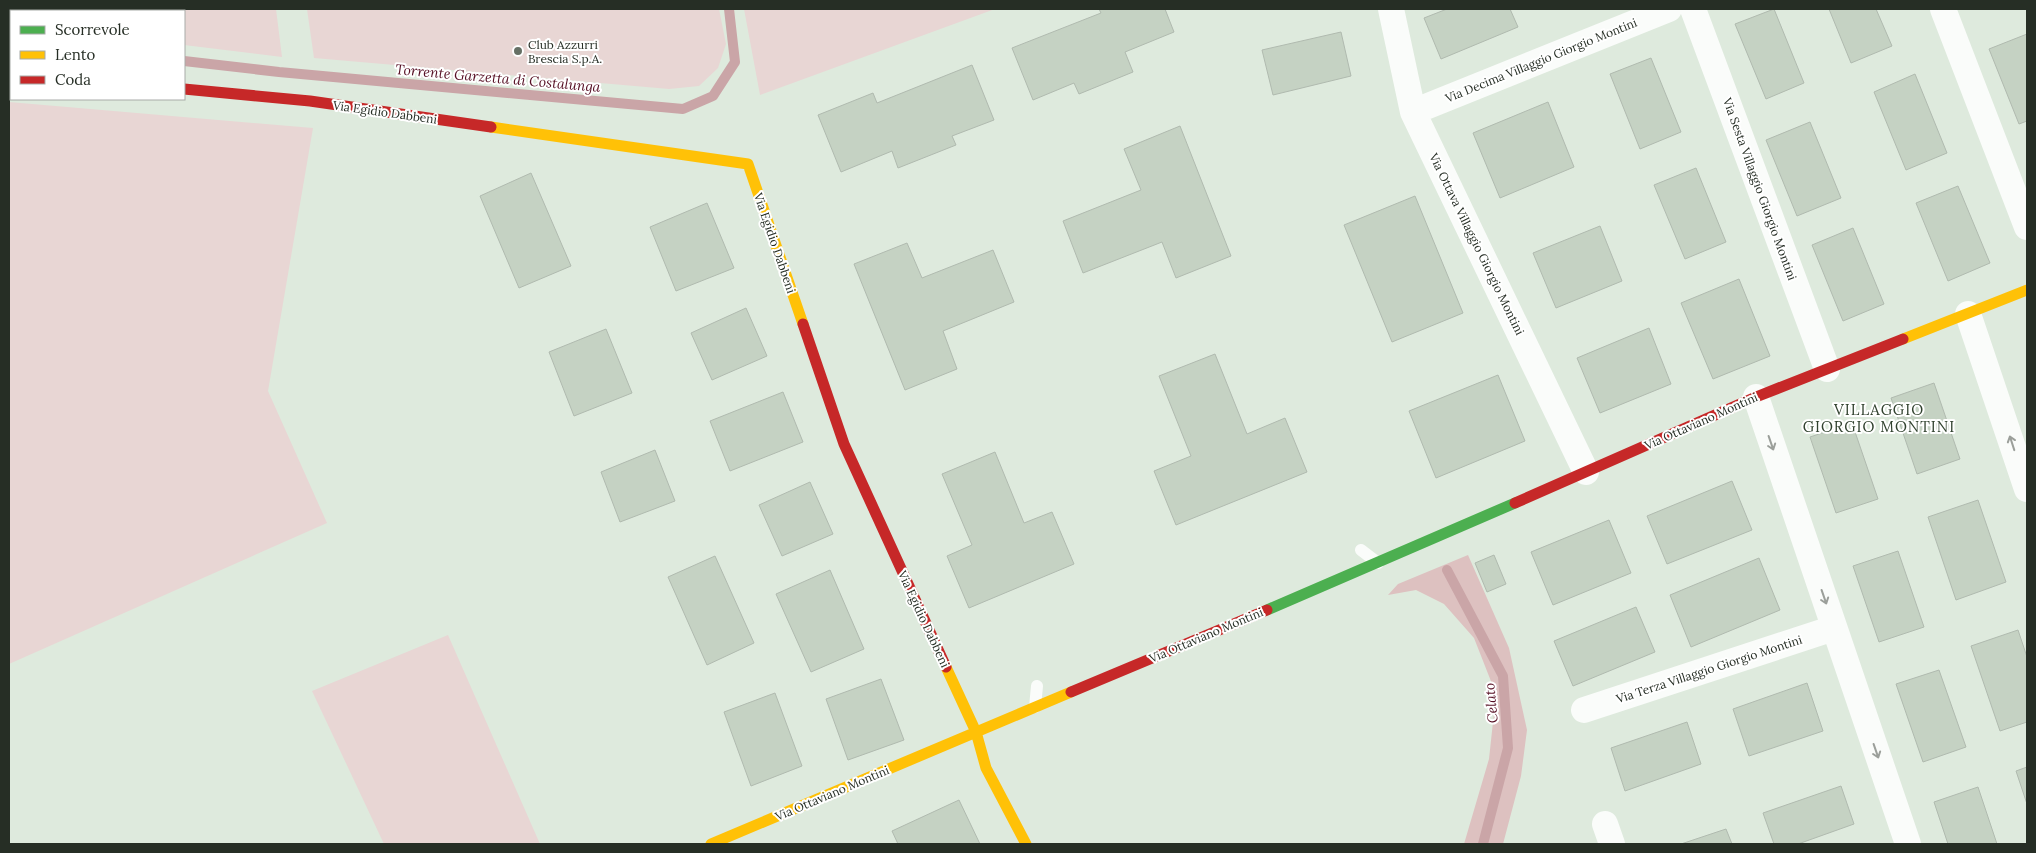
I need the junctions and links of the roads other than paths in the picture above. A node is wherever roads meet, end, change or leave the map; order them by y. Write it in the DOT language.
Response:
graph roads {
  1 [pos="1390,9"];
  2 [pos="1668,9"];
  3 [pos="1693,9"];
  4 [pos="1942,9"];
  5 [pos="185,89"];
  6 [pos="1413,112"];
  7 [pos="2027,227"];
  8 [pos="2027,290"];
  9 [pos="1968,314"];
  10 [pos="1827,369"];
  11 [pos="1756,397"];
  12 [pos="1586,472"];
  13 [pos="2027,489"];
  14 [pos="1362,550"];
  15 [pos="1378,563"];
  16 [pos="1834,628"];
  17 [pos="1037,686"];
  18 [pos="1035,707"];
  19 [pos="1584,710"];
  20 [pos="976,732"];
  21 [pos="711,844"];
  22 [pos="1026,844"];
  23 [pos="1908,844"];
  1 -- 6 [label="street, Via Ottava Villaggio Giorgio Montini"];
  2 -- 6 [label="street, Via Decima Villaggio Giorgio Montini"];
  3 -- 10 [label="street, Via Sesta Villaggio Giorgio Montini"];
  4 -- 7 [label="street"];
  5 -- 20 [label="street, Via Egidio Dabbeni"];
  6 -- 12 [label="street, Via Ottava Villaggio Giorgio Montini"];
  8 -- 9 [label="street, Via Ottaviano Montini"];
  9 -- 10 [label="street, Via Ottaviano Montini"];
  13 -- 9 [label="street, one-way"];
  10 -- 11 [label="street, Via Ottaviano Montini"];
  11 -- 12 [label="street, Via Ottaviano Montini"];
  11 -- 16 [label="street, one-way"];
  12 -- 15 [label="street, Via Ottaviano Montini"];
  14 -- 15 [label="lane"];
  15 -- 18 [label="street, Via Ottaviano Montini"];
  16 -- 19 [label="street, Via Terza Villaggio Giorgio Montini"];
  16 -- 23 [label="street, one-way"];
  17 -- 18 [label="lane"];
  18 -- 20 [label="street, Via Ottaviano Montini"];
  20 -- 21 [label="street, Via Ottaviano Montini"];
  20 -- 22 [label="street, Via Egidio Dabbeni"];
}
